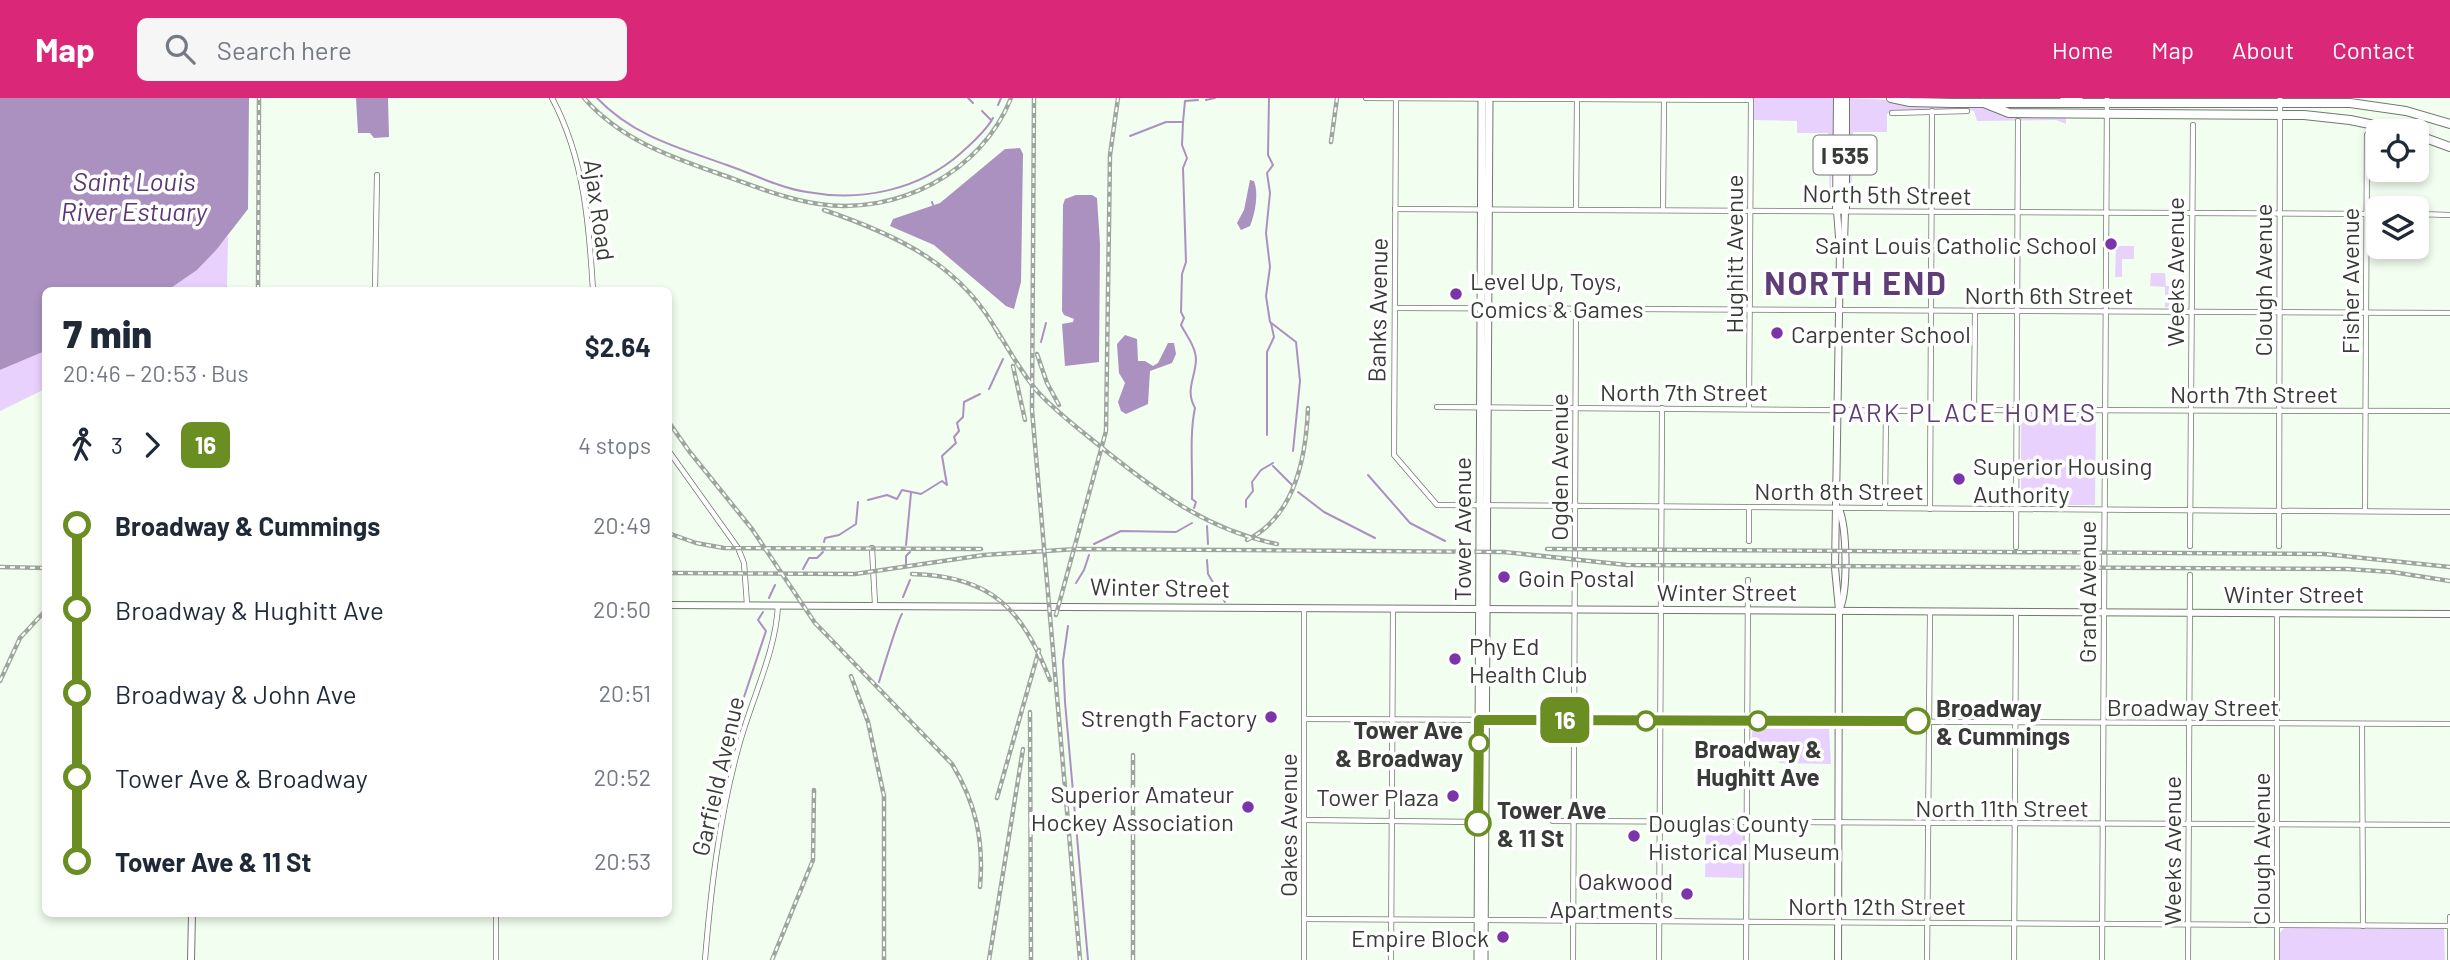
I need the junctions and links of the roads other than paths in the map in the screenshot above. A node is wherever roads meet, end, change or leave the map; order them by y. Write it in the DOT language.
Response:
graph roads {
  1 [pos="552,98"];
  2 [pos="1366,98"];
  3 [pos="1396,98"];
  4 [pos="1482,98"];
  5 [pos="1489,98"];
  6 [pos="1838,98"];
  7 [pos="1845,98"];
  8 [pos="1891,98"];
  9 [pos="1965,98"];
  10 [pos="2064,98"];
  11 [pos="1577,99"];
  12 [pos="1664,99"];
  13 [pos="1982,101"];
  14 [pos="2105,101"];
  15 [pos="2280,101"];
  16 [pos="1915,102"];
  17 [pos="1932,111"];
  18 [pos="1967,111"];
  19 [pos="1892,113"];
  20 [pos="2107,113"];
  21 [pos="2280,114"];
  22 [pos="2018,121"];
  23 [pos="2366,123"];
  24 [pos="2450,124"];
  25 [pos="2193,125"];
  26 [pos="2429,139"];
  27 [pos="2450,147"];
  28 [pos="377,175"];
  29 [pos="1395,209"];
  30 [pos="1485,209"];
  31 [pos="1576,210"];
  32 [pos="1662,210"];
  33 [pos="1751,210"];
  34 [pos="1841,211"];
  35 [pos="1932,212"];
  36 [pos="2018,212"];
  37 [pos="2106,213"];
  38 [pos="2192,213"];
  39 [pos="2280,214"];
  40 [pos="2366,214"];
  41 [pos="2429,214"];
  42 [pos="2450,215"];
  43 [pos="2366,259"];
  44 [pos="375,287"];
  45 [pos="593,287"];
  46 [pos="1395,309"];
  47 [pos="1484,309"];
  48 [pos="1576,309"];
  49 [pos="1751,310"];
  50 [pos="1840,310"];
  51 [pos="1931,311"];
  52 [pos="1975,311"];
  53 [pos="2017,311"];
  54 [pos="2106,312"];
  55 [pos="2192,312"];
  56 [pos="2279,313"];
  57 [pos="2367,313"];
  58 [pos="2450,313"];
  59 [pos="1437,407"];
  60 [pos="1484,407"];
  61 [pos="1575,408"];
  62 [pos="1662,408"];
  63 [pos="1749,409"];
  64 [pos="1839,409"];
  65 [pos="1886,410"];
  66 [pos="2017,410"];
  67 [pos="2105,410"];
  68 [pos="1931,411"];
  69 [pos="2191,411"];
  70 [pos="2278,411"];
  71 [pos="2366,411"];
  72 [pos="2450,411"];
  73 [pos="672,456"];
  74 [pos="1437,505"];
  75 [pos="1575,506"];
  76 [pos="1483,507"];
  77 [pos="1662,507"];
  78 [pos="1749,507"];
  79 [pos="1838,508"];
  80 [pos="1885,508"];
  81 [pos="1930,509"];
  82 [pos="2017,509"];
  83 [pos="2104,509"];
  84 [pos="2191,510"];
  85 [pos="2279,510"];
  86 [pos="2365,511"];
  87 [pos="2450,512"];
  88 [pos="1749,541"];
  89 [pos="2190,546"];
  90 [pos="2279,546"];
  91 [pos="2016,547"];
  92 [pos="872,548"];
  93 [pos="2190,575"];
  94 [pos="1748,580"];
  95 [pos="747,604"];
  96 [pos="778,604"];
  97 [pos="875,604"];
  98 [pos="672,605"];
  99 [pos="1304,607"];
  100 [pos="1393,607"];
  101 [pos="1483,609"];
  102 [pos="1574,610"];
  103 [pos="1661,610"];
  104 [pos="1748,610"];
  105 [pos="1839,610"];
  106 [pos="1930,611"];
  107 [pos="2016,611"];
  108 [pos="2103,611"];
  109 [pos="2190,612"];
  110 [pos="2277,612"];
  111 [pos="2450,614"];
  112 [pos="1305,719"];
  113 [pos="1392,719"];
  114 [pos="1482,720"];
  115 [pos="1574,720"];
  116 [pos="1661,721"];
  117 [pos="1747,721"];
  118 [pos="1929,721"];
  119 [pos="1839,722"];
  120 [pos="2015,722"];
  121 [pos="2103,722"];
  122 [pos="2189,723"];
  123 [pos="2277,724"];
  124 [pos="2362,724"];
  125 [pos="2450,724"];
  126 [pos="1304,820"];
  127 [pos="1392,821"];
  128 [pos="1553,821"];
  129 [pos="1482,822"];
  130 [pos="1573,822"];
  131 [pos="1660,822"];
  132 [pos="1747,823"];
  133 [pos="1838,823"];
  134 [pos="1928,824"];
  135 [pos="2015,824"];
  136 [pos="2102,825"];
  137 [pos="2189,825"];
  138 [pos="2276,825"];
  139 [pos="2363,825"];
  140 [pos="2450,825"];
  141 [pos="192,917"];
  142 [pos="496,917"];
  143 [pos="2450,917"];
  144 [pos="1304,919"];
  145 [pos="1391,919"];
  146 [pos="1481,919"];
  147 [pos="1573,920"];
  148 [pos="1659,921"];
  149 [pos="1746,922"];
  150 [pos="1838,922"];
  151 [pos="1928,923"];
  152 [pos="2014,923"];
  153 [pos="2102,923"];
  154 [pos="2188,924"];
  155 [pos="2277,925"];
  156 [pos="2363,926"];
  157 [pos="2450,926"];
  158 [pos="191,960"];
  159 [pos="496,960"];
  160 [pos="705,960"];
  161 [pos="1304,960"];
  162 [pos="1391,960"];
  163 [pos="1478,960"];
  164 [pos="1484,960"];
  165 [pos="1573,960"];
  166 [pos="1659,960"];
  167 [pos="1746,960"];
  168 [pos="1838,960"];
  169 [pos="1927,960"];
  170 [pos="2014,960"];
  171 [pos="2102,960"];
  172 [pos="2188,960"];
  173 [pos="2277,960"];
  174 [pos="2450,960"];
  1 -- 45 [label="street, Ajax Road"];
  2 -- 3 [label="street"];
  3 -- 4 [label="street"];
  3 -- 29 [label="street, Banks Avenue"];
  4 -- 5 [label="street"];
  4 -- 30 [label="main road, Tower Avenue"];
  5 -- 11 [label="street"];
  5 -- 30 [label="main road, Tower Avenue"];
  6 -- 34 [label="highway, I 535"];
  7 -- 34 [label="highway, I 535"];
  8 -- 16 [label="highway"];
  9 -- 16 [label="highway"];
  10 -- 14 [label="main road"];
  11 -- 12 [label="street"];
  11 -- 31 [label="street"];
  12 -- 32 [label="street"];
  12 -- 33 [label="street, Hughitt Avenue"];
  13 -- 14 [label="highway"];
  13 -- 16 [label="highway"];
  13 -- 20 [label="highway"];
  14 -- 15 [label="highway"];
  14 -- 20 [label="street, Grand Avenue"];
  15 -- 21 [label="street, Clough Avenue"];
  15 -- 24 [label="highway"];
  17 -- 18 [label="street"];
  17 -- 19 [label="street"];
  17 -- 35 [label="street"];
  20 -- 21 [label="highway"];
  20 -- 37 [label="street, Grand Avenue"];
  21 -- 23 [label="highway"];
  21 -- 39 [label="street, Clough Avenue"];
  22 -- 36 [label="street"];
  25 -- 38 [label="street, Weeks Avenue"];
  26 -- 27 [label="highway"];
  28 -- 44 [label="street"];
  29 -- 30 [label="street, North 5th Street"];
  29 -- 46 [label="street, Banks Avenue"];
  30 -- 31 [label="street, North 5th Street"];
  30 -- 47 [label="main road, Tower Avenue"];
  31 -- 32 [label="street, North 5th Street"];
  32 -- 33 [label="street, North 5th Street"];
  33 -- 34 [label="street, North 5th Street"];
  33 -- 49 [label="street, Hughitt Avenue"];
  34 -- 35 [label="street, North 5th Street"];
  34 -- 50 [label="street"];
  35 -- 36 [label="street, North 5th Street"];
  35 -- 51 [label="street"];
  36 -- 37 [label="street, North 5th Street"];
  36 -- 53 [label="street"];
  37 -- 38 [label="street, North 5th Street"];
  37 -- 54 [label="street, Grand Avenue"];
  38 -- 39 [label="street, North 5th Street"];
  38 -- 55 [label="street, Weeks Avenue"];
  39 -- 40 [label="street, North 5th Street"];
  39 -- 56 [label="street, Clough Avenue"];
  41 -- 42 [label="street"];
  43 -- 57 [label="street, Fisher Avenue"];
  46 -- 47 [label="street, North 6th Street"];
  46 -- 74 [label="street, Banks Avenue"];
  47 -- 48 [label="street, North 6th Street"];
  47 -- 60 [label="main road, Tower Avenue"];
  48 -- 49 [label="street, North 6th Street"];
  48 -- 61 [label="street, Ogden Avenue"];
  49 -- 50 [label="street, North 6th Street"];
  49 -- 63 [label="street, Hughitt Avenue"];
  50 -- 51 [label="street, North 6th Street"];
  50 -- 64 [label="street"];
  51 -- 52 [label="street, North 6th Street"];
  51 -- 68 [label="street"];
  52 -- 53 [label="street, North 6th Street"];
  52 -- 66 [label="street, North 7th Street"];
  53 -- 54 [label="street, North 6th Street"];
  53 -- 66 [label="street"];
  54 -- 55 [label="street, North 6th Street"];
  54 -- 67 [label="street, Grand Avenue"];
  55 -- 56 [label="street, North 6th Street"];
  55 -- 69 [label="street, Weeks Avenue"];
  56 -- 57 [label="street, North 6th Street"];
  56 -- 70 [label="street, Clough Avenue"];
  57 -- 58 [label="street, North 6th Street"];
  57 -- 71 [label="street, Fisher Avenue"];
  59 -- 60 [label="street, North 7th Street"];
  60 -- 61 [label="street, North 7th Street"];
  60 -- 76 [label="main road, Tower Avenue"];
  61 -- 62 [label="street, North 7th Street"];
  61 -- 75 [label="street, Ogden Avenue"];
  62 -- 63 [label="street, North 7th Street"];
  62 -- 77 [label="street"];
  63 -- 64 [label="street, North 7th Street"];
  64 -- 65 [label="street, North 7th Street"];
  64 -- 79 [label="street"];
  65 -- 68 [label="street, North 7th Street"];
  65 -- 80 [label="street"];
  66 -- 67 [label="street, North 7th Street"];
  66 -- 82 [label="street"];
  67 -- 69 [label="street, North 7th Street"];
  67 -- 83 [label="street, Grand Avenue"];
  68 -- 81 [label="street"];
  69 -- 70 [label="street, North 7th Street"];
  69 -- 84 [label="street, Weeks Avenue"];
  70 -- 71 [label="street, North 7th Street"];
  70 -- 85 [label="street, Clough Avenue"];
  71 -- 72 [label="street, North 7th Street"];
  71 -- 86 [label="street, Fisher Avenue"];
  73 -- 95 [label="street"];
  74 -- 76 [label="street, North 8th Street"];
  75 -- 76 [label="street, North 8th Street"];
  75 -- 77 [label="street, North 8th Street"];
  75 -- 102 [label="street, Ogden Avenue"];
  76 -- 101 [label="main road, Tower Avenue"];
  77 -- 78 [label="street, North 8th Street"];
  77 -- 103 [label="street"];
  78 -- 79 [label="street, North 8th Street"];
  78 -- 88 [label="street"];
  79 -- 80 [label="street, North 8th Street"];
  79 -- 105 [label="street"];
  80 -- 81 [label="street, North 8th Street"];
  81 -- 82 [label="street, North 8th Street"];
  82 -- 83 [label="street, North 8th Street"];
  82 -- 91 [label="street"];
  83 -- 84 [label="street, North 8th Street"];
  83 -- 108 [label="street, Grand Avenue"];
  84 -- 85 [label="street, North 8th Street"];
  84 -- 89 [label="street, Weeks Avenue"];
  85 -- 86 [label="street, North 8th Street"];
  85 -- 90 [label="street, Clough Avenue"];
  86 -- 87 [label="street, North 8th Street"];
  92 -- 97 [label="street"];
  93 -- 109 [label="street, Weeks Avenue"];
  94 -- 104 [label="street"];
  95 -- 96 [label="street, Winter Street"];
  95 -- 98 [label="street, Winter Street"];
  96 -- 97 [label="street, Winter Street"];
  96 -- 160 [label="street, Garfield Avenue"];
  97 -- 99 [label="street, Winter Street"];
  99 -- 100 [label="street, Winter Street"];
  99 -- 112 [label="street, Oakes Avenue"];
  100 -- 101 [label="street, Winter Street"];
  100 -- 113 [label="street"];
  101 -- 102 [label="street, Winter Street"];
  101 -- 114 [label="main road, Tower Avenue"];
  102 -- 103 [label="street, Winter Street"];
  102 -- 115 [label="street, Ogden Avenue"];
  103 -- 104 [label="street, Winter Street"];
  103 -- 116 [label="street"];
  104 -- 105 [label="street, Winter Street"];
  104 -- 117 [label="street"];
  105 -- 106 [label="street, Winter Street"];
  105 -- 119 [label="street"];
  106 -- 107 [label="street, Winter Street"];
  106 -- 118 [label="street"];
  107 -- 108 [label="street, Winter Street"];
  107 -- 120 [label="street"];
  108 -- 109 [label="street, Winter Street"];
  108 -- 121 [label="street, Grand Avenue"];
  109 -- 110 [label="street, Winter Street"];
  109 -- 122 [label="street, Weeks Avenue"];
  110 -- 111 [label="street, Winter Street"];
  110 -- 123 [label="street, Clough Avenue"];
  112 -- 113 [label="street, Broadway Street"];
  112 -- 126 [label="street, Oakes Avenue"];
  113 -- 114 [label="street, Broadway Street"];
  113 -- 127 [label="street"];
  114 -- 115 [label="street, Broadway Street"];
  114 -- 129 [label="main road, Tower Avenue"];
  115 -- 116 [label="street, Broadway Street"];
  115 -- 130 [label="street, Ogden Avenue"];
  116 -- 117 [label="street, Broadway Street"];
  116 -- 131 [label="street"];
  117 -- 119 [label="street, Broadway Street"];
  117 -- 132 [label="street"];
  118 -- 119 [label="street, Broadway Street"];
  118 -- 120 [label="street, Broadway Street"];
  118 -- 134 [label="street"];
  119 -- 133 [label="street"];
  120 -- 121 [label="street, Broadway Street"];
  120 -- 135 [label="street"];
  121 -- 122 [label="street, Broadway Street"];
  121 -- 136 [label="street, Grand Avenue"];
  122 -- 123 [label="street, Broadway Street"];
  122 -- 137 [label="street, Weeks Avenue"];
  123 -- 124 [label="street, Broadway Street"];
  123 -- 138 [label="street, Clough Avenue"];
  124 -- 125 [label="street, Broadway Street"];
  124 -- 139 [label="street"];
  126 -- 127 [label="street"];
  126 -- 144 [label="street, Oakes Avenue"];
  127 -- 129 [label="street"];
  127 -- 145 [label="street"];
  128 -- 130 [label="street, North 11th Street"];
  129 -- 146 [label="main road, Tower Avenue"];
  130 -- 131 [label="street, North 11th Street"];
  130 -- 147 [label="street, Ogden Avenue"];
  131 -- 132 [label="street, North 11th Street"];
  131 -- 148 [label="street"];
  132 -- 133 [label="street, North 11th Street"];
  132 -- 149 [label="street"];
  133 -- 134 [label="street, North 11th Street"];
  133 -- 150 [label="street"];
  134 -- 135 [label="street, North 11th Street"];
  134 -- 151 [label="street"];
  135 -- 136 [label="street, North 11th Street"];
  135 -- 152 [label="street"];
  136 -- 137 [label="street, North 11th Street"];
  136 -- 153 [label="street, Grand Avenue"];
  137 -- 138 [label="street, North 11th Street"];
  137 -- 154 [label="street, Weeks Avenue"];
  138 -- 139 [label="street, North 11th Street"];
  138 -- 155 [label="street, Clough Avenue"];
  139 -- 140 [label="street, North 11th Street"];
  139 -- 156 [label="street"];
  141 -- 158 [label="street"];
  142 -- 159 [label="street"];
  143 -- 157 [label="street"];
  144 -- 145 [label="street, North 12th Street"];
  144 -- 161 [label="street, Oakes Avenue"];
  145 -- 146 [label="street, North 12th Street"];
  145 -- 162 [label="street"];
  146 -- 147 [label="street, North 12th Street"];
  146 -- 163 [label="main road, Tower Avenue"];
  146 -- 164 [label="main road, Tower Avenue"];
  147 -- 148 [label="street, North 12th Street"];
  147 -- 165 [label="street, Ogden Avenue"];
  148 -- 149 [label="street, North 12th Street"];
  148 -- 166 [label="street"];
  149 -- 150 [label="street, North 12th Street"];
  149 -- 167 [label="street"];
  150 -- 151 [label="street, North 12th Street"];
  150 -- 168 [label="street"];
  151 -- 152 [label="street, North 12th Street"];
  151 -- 169 [label="street"];
  152 -- 153 [label="street, North 12th Street"];
  152 -- 170 [label="street"];
  153 -- 154 [label="street, North 12th Street"];
  153 -- 171 [label="street, Grand Avenue"];
  154 -- 155 [label="street, North 12th Street"];
  154 -- 172 [label="street, Weeks Avenue"];
  155 -- 156 [label="street, North 12th Street"];
  155 -- 173 [label="street, Clough Avenue"];
  156 -- 157 [label="street, North 12th Street"];
  157 -- 174 [label="street"];
}
